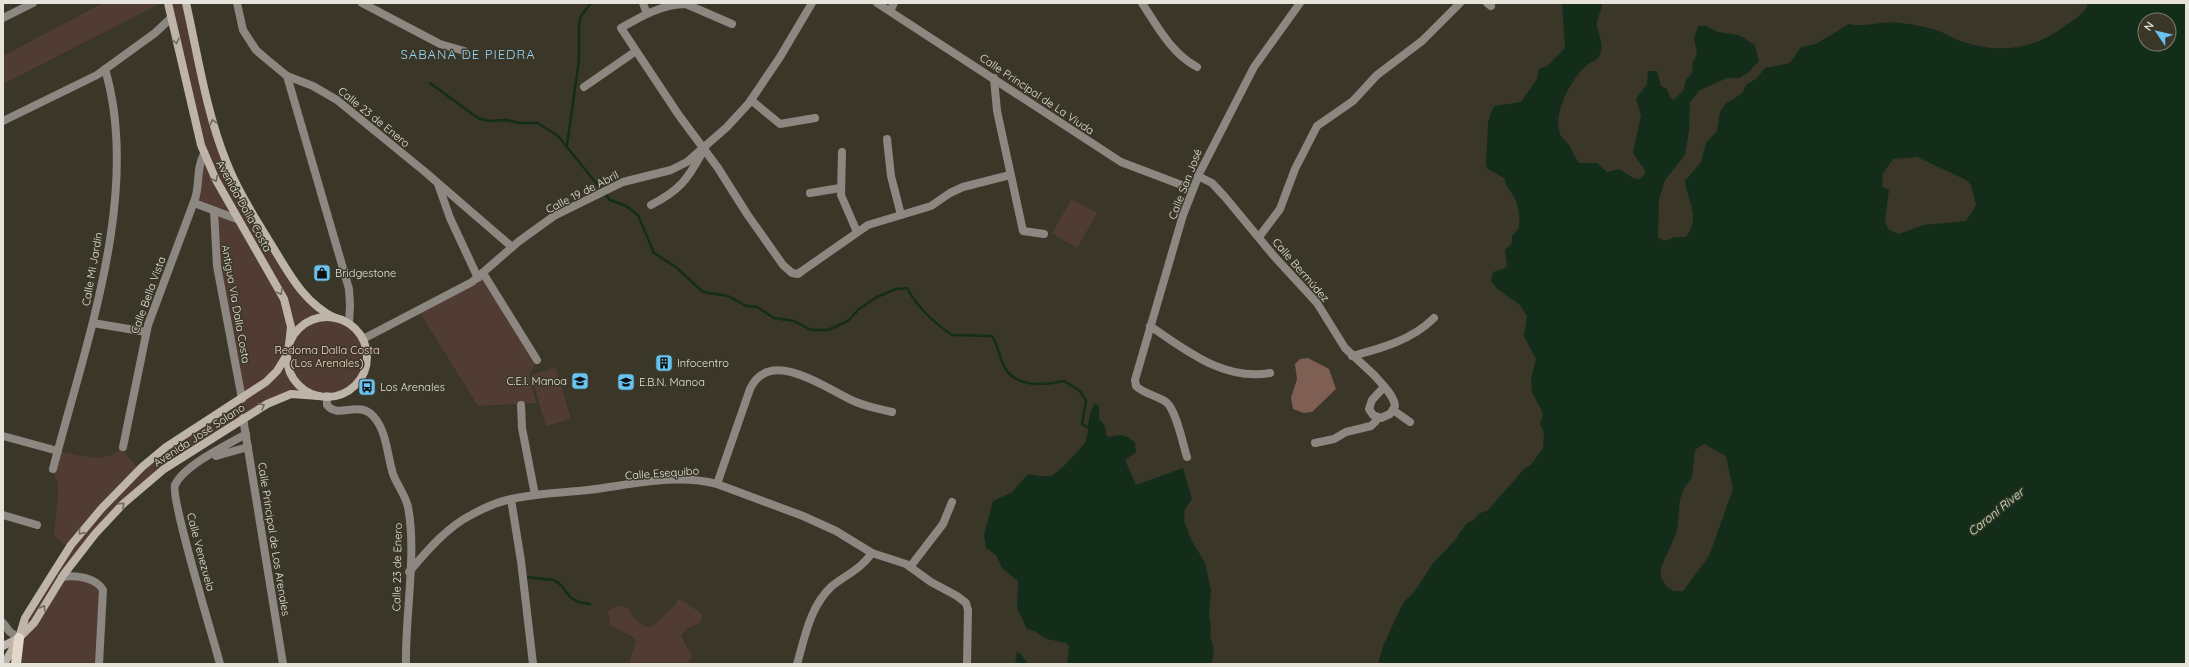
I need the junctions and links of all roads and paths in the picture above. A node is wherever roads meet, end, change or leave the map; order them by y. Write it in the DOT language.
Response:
graph roads {
  1 [pos="33,3"];
  2 [pos="168,3"];
  3 [pos="186,3"];
  4 [pos="237,3"];
  5 [pos="362,3"];
  6 [pos="643,3"];
  7 [pos="812,3"];
  8 [pos="877,3"];
  9 [pos="894,3"];
  10 [pos="1142,3"];
  11 [pos="1300,3"];
  12 [pos="1460,3"];
  13 [pos="890,11"];
  14 [pos="647,14"];
  15 [pos="3,18"];
  16 [pos="171,18"];
  17 [pos="732,24"];
  18 [pos="464,51"];
  19 [pos="636,51"];
  20 [pos="1197,67"];
  21 [pos="105,69"];
  22 [pos="287,76"];
  23 [pos="994,78"];
  24 [pos="584,87"];
  25 [pos="751,100"];
  26 [pos="815,118"];
  27 [pos="3,121"];
  28 [pos="887,139"];
  29 [pos="704,148"];
  30 [pos="842,152"];
  31 [pos="204,154"];
  32 [pos="1010,175"];
  33 [pos="1198,176"];
  34 [pos="438,183"];
  35 [pos="840,188"];
  36 [pos="1192,189"];
  37 [pos="810,193"];
  38 [pos="194,203"];
  39 [pos="652,205"];
  40 [pos="214,211"];
  41 [pos="900,215"];
  42 [pos="238,218"];
  43 [pos="857,232"];
  44 [pos="1044,234"];
  45 [pos="1259,237"];
  46 [pos="512,247"];
  47 [pos="480,275"];
  48 [pos="335,318"];
  49 [pos="1434,318"];
  50 [pos="93,323"];
  51 [pos="349,323"];
  52 [pos="1150,326"];
  53 [pos="146,332"];
  54 [pos="363,339"];
  55 [pos="288,349"];
  56 [pos="1352,356"];
  57 [pos="537,360"];
  58 [pos="1270,373"];
  59 [pos="1384,387"];
  60 [pos="323,396"];
  61 [pos="242,399"];
  62 [pos="521,405"];
  63 [pos="1394,406"];
  64 [pos="892,412"];
  65 [pos="1377,417"];
  66 [pos="243,418"];
  67 [pos="1410,422"];
  68 [pos="246,434"];
  69 [pos="3,436"];
  70 [pos="1315,443"];
  71 [pos="123,447"];
  72 [pos="248,447"];
  73 [pos="58,451"];
  74 [pos="1187,457"];
  75 [pos="205,458"];
  76 [pos="53,469"];
  77 [pos="717,484"];
  78 [pos="534,495"];
  79 [pos="511,499"];
  80 [pos="952,502"];
  81 [pos="3,515"];
  82 [pos="37,525"];
  83 [pos="872,553"];
  84 [pos="910,567"];
  85 [pos="409,572"];
  86 [pos="62,577"];
  87 [pos="3,623"];
  88 [pos="19,638"];
  89 [pos="3,646"];
  90 [pos="4,664"];
  91 [pos="16,664"];
  92 [pos="99,664"];
  93 [pos="220,664"];
  94 [pos="283,664"];
  95 [pos="406,664"];
  96 [pos="533,664"];
  97 [pos="797,664"];
  98 [pos="967,664"];
  1 -- 15 [label="street"];
  2 -- 16 [label="street, Avenida Dalla Costa"];
  48 -- 3 [label="street, Avenida Dalla Costa, one-way"];
  4 -- 22 [label="street, Calle 23 de Enero"];
  5 -- 18 [label="street"];
  6 -- 14 [label="street"];
  7 -- 25 [label="street, Calle 19 de Abril"];
  8 -- 13 [label="street, Calle Principal de La Viuda"];
  9 -- 13 [label="street"];
  10 -- 20 [label="street"];
  11 -- 33 [label="street, Calle San José"];
  12 -- 45 [label="street"];
  13 -- 23 [label="street, Calle Principal de La Viuda"];
  14 -- 17 [label="street"];
  14 -- 19 [label="street"];
  16 -- 21 [label="street"];
  16 -- 31 [label="street, Avenida Dalla Costa, one-way"];
  19 -- 24 [label="street"];
  19 -- 29 [label="street"];
  21 -- 27 [label="street"];
  21 -- 50 [label="street, Calle Mi Jardín"];
  22 -- 34 [label="street, Calle 23 de Enero"];
  22 -- 51 [label="street"];
  23 -- 32 [label="street"];
  23 -- 36 [label="street, Calle Principal de La Viuda"];
  25 -- 26 [label="street"];
  25 -- 29 [label="street, Calle 19 de Abril"];
  28 -- 41 [label="street"];
  29 -- 39 [label="street"];
  29 -- 43 [label="street"];
  29 -- 46 [label="street, Calle 19 de Abril"];
  30 -- 35 [label="street"];
  31 -- 38 [label="street, Calle Bella Vista"];
  31 -- 42 [label="street, Avenida Dalla Costa, one-way"];
  32 -- 41 [label="street"];
  32 -- 44 [label="street"];
  33 -- 36 [label="street, Calle San José"];
  33 -- 45 [label="street, Calle Bermúdez"];
  34 -- 46 [label="street, Calle 23 de Enero"];
  34 -- 47 [label="street"];
  35 -- 37 [label="street"];
  35 -- 43 [label="street"];
  36 -- 52 [label="street, Calle San José"];
  38 -- 40 [label="street"];
  38 -- 53 [label="street, Calle Bella Vista"];
  40 -- 42 [label="street"];
  40 -- 61 [label="street, Antigua Vía Dalla Costa"];
  41 -- 43 [label="street"];
  42 -- 55 [label="street, Avenida Dalla Costa, one-way"];
  45 -- 56 [label="street, Calle Bermúdez"];
  46 -- 47 [label="street, Calle 19 de Abril"];
  47 -- 54 [label="street, Calle 19 de Abril"];
  47 -- 57 [label="street"];
  48 -- 51 [label="street"];
  48 -- 55 [label="street"];
  49 -- 56 [label="street"];
  50 -- 53 [label="street"];
  50 -- 73 [label="street, Calle Mi Jardín"];
  51 -- 54 [label="street"];
  52 -- 58 [label="street"];
  52 -- 74 [label="street, Calle San José"];
  53 -- 71 [label="street, Calle Bella Vista"];
  54 -- 60 [label="street"];
  55 -- 60 [label="street"];
  55 -- 61 [label="street, Avenida José Solano"];
  56 -- 59 [label="street, Calle Bermúdez"];
  59 -- 63 [label="street, Calle Bermúdez"];
  59 -- 65 [label="street"];
  66 -- 60 [label="street, Avenida José Solano, one-way"];
  60 -- 85 [label="street, Calle 23 de Enero"];
  61 -- 88 [label="street, Avenida José Solano, one-way"];
  62 -- 78 [label="street"];
  63 -- 65 [label="street"];
  63 -- 67 [label="street"];
  64 -- 77 [label="street"];
  65 -- 70 [label="street"];
  66 -- 68 [label="street, Calle Principal de Los Arenales"];
  86 -- 66 [label="street, Avenida José Solano, one-way"];
  68 -- 72 [label="street, Calle Principal de Los Arenales"];
  68 -- 75 [label="street, Calle Venezuela"];
  69 -- 73 [label="street"];
  72 -- 75 [label="street, Calle Venezuela"];
  72 -- 94 [label="street, Calle Principal de Los Arenales"];
  73 -- 76 [label="street, Calle Mi Jardín"];
  75 -- 93 [label="street, Calle Venezuela"];
  77 -- 78 [label="street, Calle Esequibo"];
  77 -- 83 [label="street, Calle Esequibo"];
  78 -- 79 [label="street, Calle Esequibo"];
  79 -- 85 [label="street, Calle Esequibo"];
  79 -- 96 [label="street"];
  80 -- 84 [label="street"];
  81 -- 82 [label="street"];
  83 -- 84 [label="street, Calle Esequibo"];
  83 -- 97 [label="street"];
  84 -- 98 [label="street, Calle Esequibo"];
  85 -- 95 [label="street, Calle 23 de Enero"];
  88 -- 86 [label="street, Avenida José Solano, one-way"];
  86 -- 92 [label="street"];
  87 -- 88 [label="street"];
  88 -- 89 [label="street"];
  88 -- 90 [label="street, Avenida José Solano"];
  88 -- 91 [label="main road"];
}
